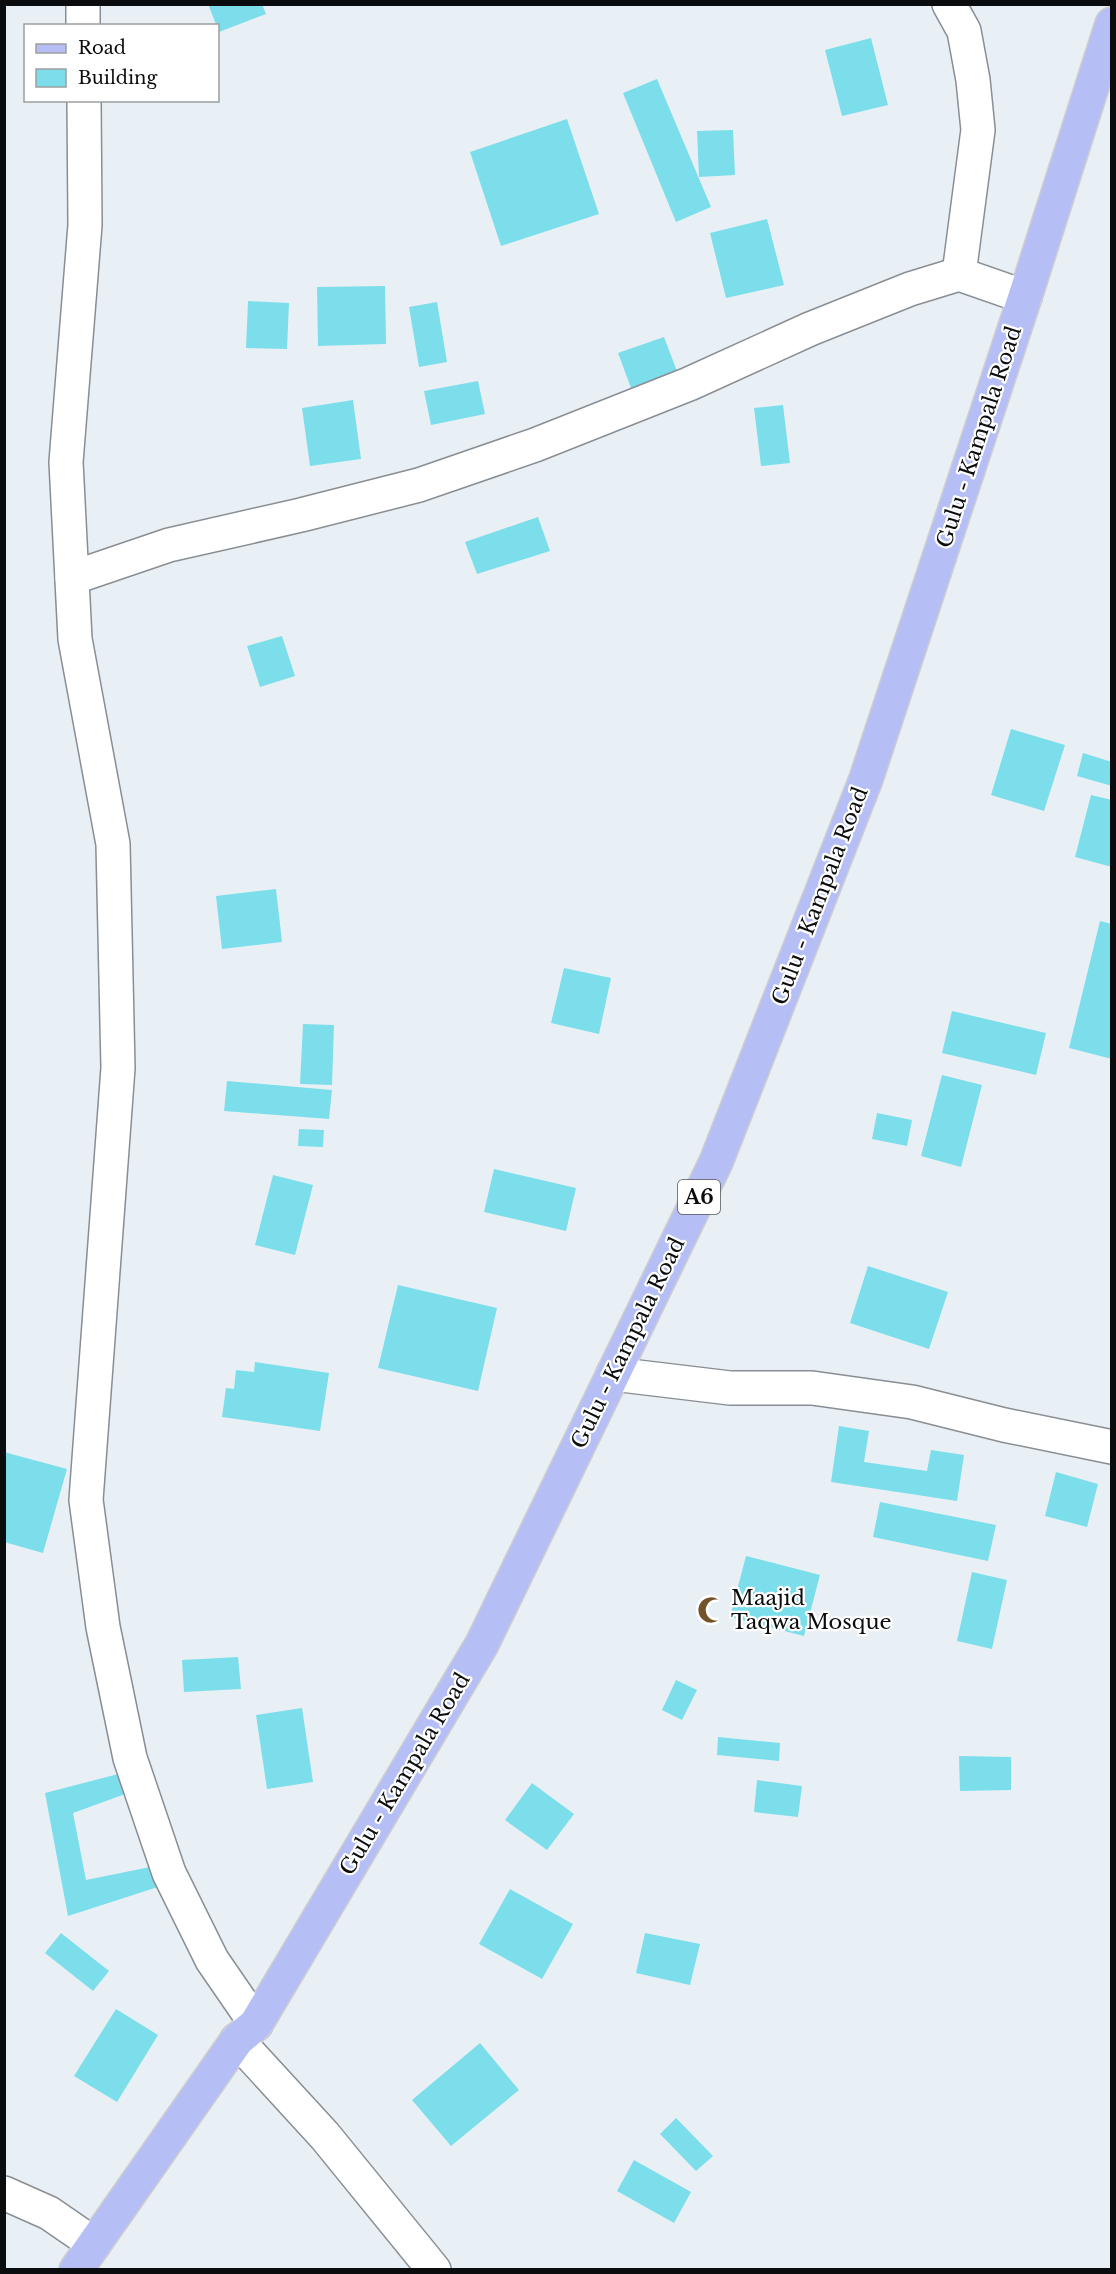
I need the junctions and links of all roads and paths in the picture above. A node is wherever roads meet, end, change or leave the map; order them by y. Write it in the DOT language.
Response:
graph roads {
  1 [pos="83,4"];
  2 [pos="949,4"];
  3 [pos="83,24"];
  4 [pos="1112,24"];
  5 [pos="84,102"];
  6 [pos="959,274"];
  7 [pos="1025,297"];
  8 [pos="72,578"];
  9 [pos="613,1374"];
  10 [pos="1112,1447"];
  11 [pos="247,2032"];
  12 [pos="4,2193"];
  13 [pos="85,2257"];
  14 [pos="434,2270"];
  1 -- 3 [label="street"];
  2 -- 6 [label="street"];
  4 -- 7 [label="main road, Gulu - Kampala Road / A6"];
  5 -- 8 [label="street"];
  6 -- 7 [label="street"];
  6 -- 8 [label="street"];
  7 -- 9 [label="main road, Gulu - Kampala Road / A6"];
  8 -- 11 [label="street"];
  9 -- 10 [label="street"];
  9 -- 11 [label="main road, Gulu - Kampala Road / A6"];
  11 -- 13 [label="main road, Gulu - Kampala Road / A6"];
  11 -- 14 [label="street"];
  12 -- 13 [label="street"];
}
